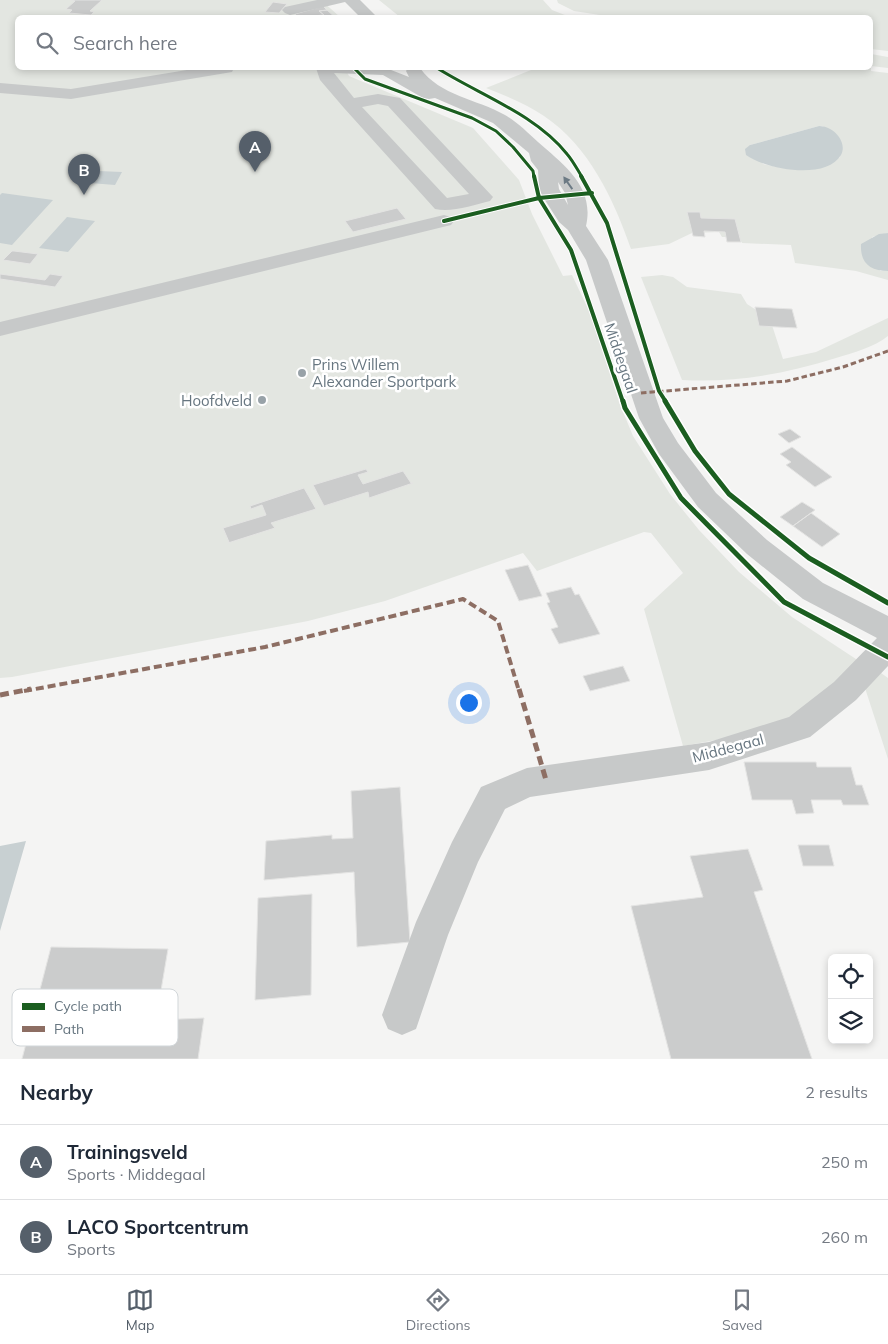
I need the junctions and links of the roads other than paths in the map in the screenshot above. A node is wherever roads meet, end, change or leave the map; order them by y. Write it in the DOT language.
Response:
graph roads {
  1 [pos="339,0"];
  2 [pos="351,0"];
  3 [pos="290,10"];
  4 [pos="368,15"];
  5 [pos="214,70"];
  6 [pos="324,70"];
  7 [pos="364,70"];
  8 [pos="417,70"];
  9 [pos="382,71"];
  10 [pos="0,88"];
  11 [pos="350,104"];
  12 [pos="461,104"];
  13 [pos="444,221"];
  14 [pos="0,329"];
  15 [pos="888,630"];
  16 [pos="888,646"];
  17 [pos="402,1015"];
  1 -- 3 [label="street"];
  2 -- 4 [label="street"];
  5 -- 10 [label="street"];
  6 -- 11 [label="street"];
  7 -- 9 [label="street"];
  8 -- 9 [label="street"];
  8 -- 12 [label="street, Middegaal"];
  9 -- 12 [label="street, Middegaal"];
  11 -- 11 [label="street"];
  12 -- 15 [label="street, Middegaal"];
  13 -- 14 [label="street"];
  16 -- 17 [label="street, Middegaal"];
}
